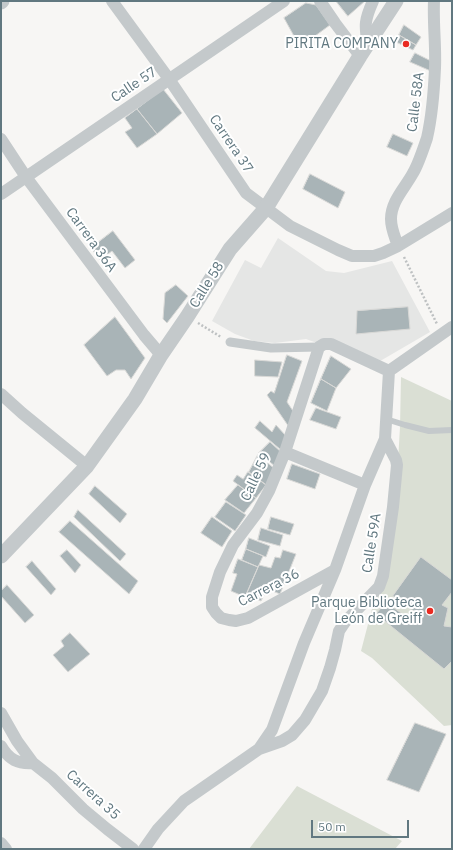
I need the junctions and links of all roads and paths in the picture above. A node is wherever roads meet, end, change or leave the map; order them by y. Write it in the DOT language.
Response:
graph roads {
  1 [pos="112,1"];
  2 [pos="284,1"];
  3 [pos="320,1"];
  4 [pos="373,1"];
  5 [pos="396,1"];
  6 [pos="434,1"];
  7 [pos="364,50"];
  8 [pos="169,79"];
  9 [pos="1,139"];
  10 [pos="26,177"];
  11 [pos="1,194"];
  12 [pos="266,208"];
  13 [pos="452,213"];
  14 [pos="398,246"];
  15 [pos="187,317"];
  16 [pos="452,327"];
  17 [pos="441,334"];
  18 [pos="230,342"];
  19 [pos="319,347"];
  20 [pos="161,355"];
  21 [pos="389,371"];
  22 [pos="1,394"];
  23 [pos="386,419"];
  24 [pos="452,430"];
  25 [pos="385,439"];
  26 [pos="284,452"];
  27 [pos="87,466"];
  28 [pos="365,485"];
  29 [pos="1,556"];
  30 [pos="335,570"];
  31 [pos="216,613"];
  32 [pos="1,713"];
  33 [pos="1,746"];
  34 [pos="259,749"];
  35 [pos="33,763"];
  36 [pos="1,843"];
  37 [pos="6,849"];
  38 [pos="133,849"];
  39 [pos="144,849"];
  1 -- 8 [label="street, Carrera 37"];
  2 -- 8 [label="street, Calle 57"];
  3 -- 7 [label="street"];
  4 -- 7 [label="street"];
  5 -- 7 [label="street, Calle 58"];
  6 -- 14 [label="street, Calle 58A"];
  7 -- 12 [label="street, Calle 58"];
  8 -- 10 [label="street, Calle 57"];
  8 -- 12 [label="street, Carrera 37"];
  9 -- 10 [label="street, Carrera 36A"];
  10 -- 11 [label="street, Calle 57"];
  10 -- 20 [label="street, Carrera 36A"];
  12 -- 14 [label="street, Carrera 37"];
  12 -- 15 [label="street, Calle 58"];
  13 -- 14 [label="street"];
  14 -- 17 [label="path"];
  15 -- 18 [label="path"];
  15 -- 20 [label="street, Calle 58"];
  16 -- 17 [label="street"];
  17 -- 21 [label="street"];
  18 -- 19 [label="street"];
  19 -- 21 [label="street"];
  19 -- 26 [label="street, Calle 59"];
  20 -- 27 [label="street, Calle 58"];
  21 -- 23 [label="street, Calle 59A"];
  22 -- 27 [label="street"];
  23 -- 24 [label="lane"];
  23 -- 25 [label="street, Calle 59A"];
  25 -- 28 [label="street, Calle 59A"];
  25 -- 34 [label="street, Calle 59A"];
  26 -- 28 [label="street"];
  26 -- 31 [label="street, Calle 59"];
  27 -- 29 [label="street, Calle 58"];
  28 -- 30 [label="street, Calle 59A"];
  30 -- 31 [label="street, Carrera 36"];
  30 -- 34 [label="street, Calle 59A"];
  32 -- 35 [label="street, Carrera 35"];
  33 -- 35 [label="street, Carrera 35"];
  34 -- 39 [label="street, Calle 59A"];
  35 -- 38 [label="street, Carrera 35"];
  36 -- 37 [label="street"];
}
